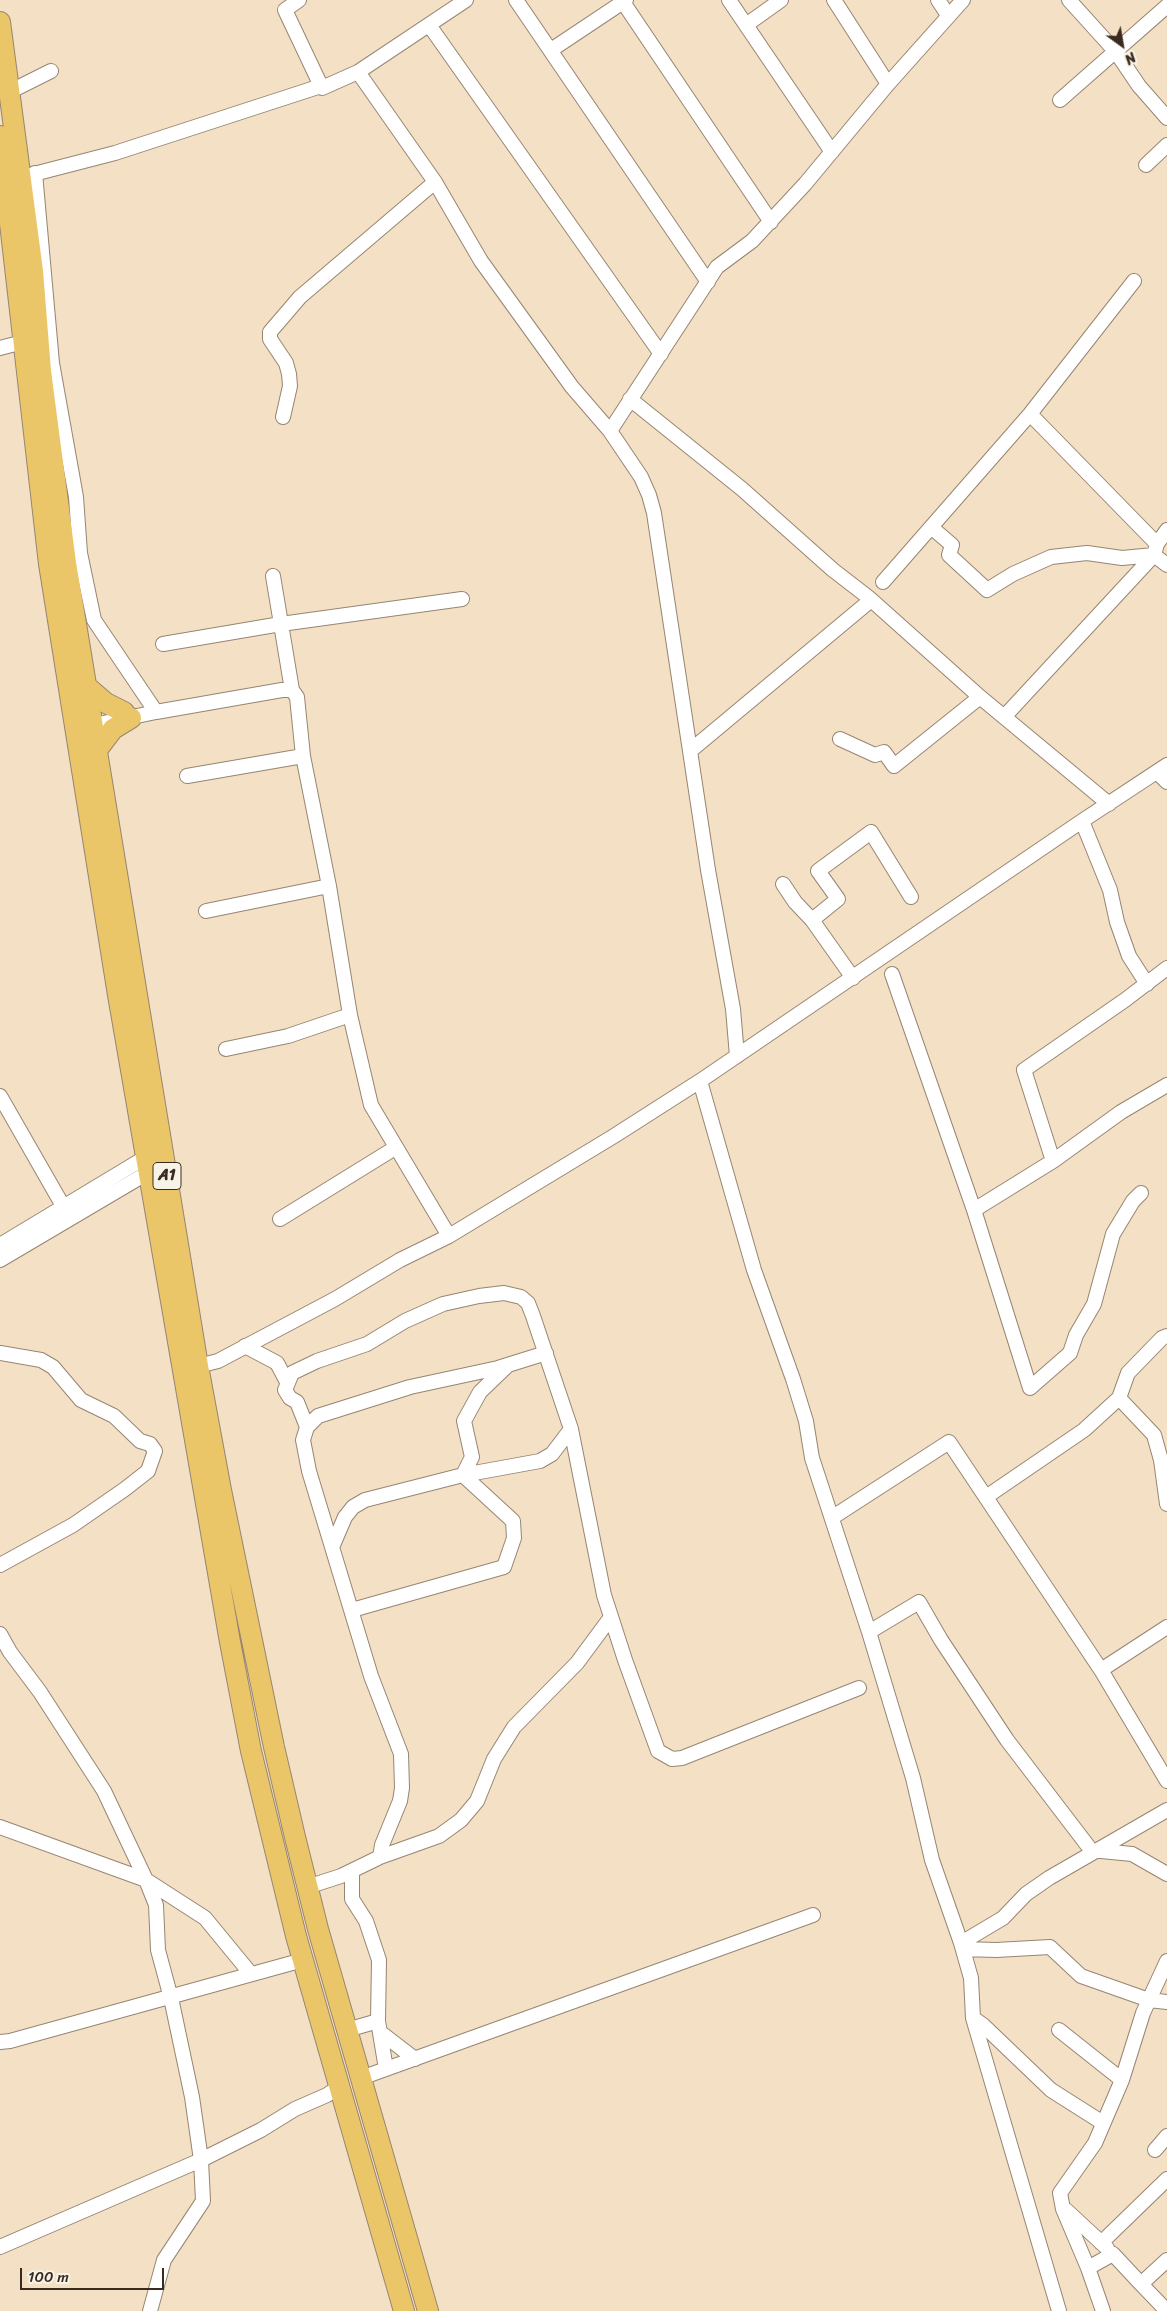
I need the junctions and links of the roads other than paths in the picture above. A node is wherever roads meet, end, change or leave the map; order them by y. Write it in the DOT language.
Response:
graph roads {
  1 [pos="299,0"];
  2 [pos="466,0"];
  3 [pos="516,0"];
  4 [pos="729,0"];
  5 [pos="781,0"];
  6 [pos="834,0"];
  7 [pos="938,0"];
  8 [pos="963,0"];
  9 [pos="625,1"];
  10 [pos="1071,1"];
  11 [pos="1167,6"];
  12 [pos="948,15"];
  13 [pos="0,22"];
  14 [pos="429,25"];
  15 [pos="746,25"];
  16 [pos="551,50"];
  17 [pos="1116,52"];
  18 [pos="51,71"];
  19 [pos="358,72"];
  20 [pos="888,84"];
  21 [pos="321,86"];
  22 [pos="9,92"];
  23 [pos="1060,100"];
  24 [pos="1167,118"];
  25 [pos="0,136"];
  26 [pos="1167,144"];
  27 [pos="832,152"];
  28 [pos="1,157"];
  29 [pos="1146,166"];
  30 [pos="28,175"];
  31 [pos="435,182"];
  32 [pos="771,222"];
  33 [pos="1134,281"];
  34 [pos="708,282"];
  35 [pos="23,342"];
  36 [pos="0,348"];
  37 [pos="661,354"];
  38 [pos="630,399"];
  39 [pos="1030,414"];
  40 [pos="283,417"];
  41 [pos="610,431"];
  42 [pos="931,527"];
  43 [pos="1167,530"];
  44 [pos="1155,549"];
  45 [pos="1167,565"];
  46 [pos="273,576"];
  47 [pos="883,582"];
  48 [pos="462,599"];
  49 [pos="871,600"];
  50 [pos="281,624"];
  51 [pos="163,644"];
  52 [pos="85,685"];
  53 [pos="292,690"];
  54 [pos="980,697"];
  55 [pos="140,714"];
  56 [pos="1004,717"];
  57 [pos="83,723"];
  58 [pos="840,740"];
  59 [pos="96,750"];
  60 [pos="690,751"];
  61 [pos="303,756"];
  62 [pos="1164,773"];
  63 [pos="187,776"];
  64 [pos="1110,804"];
  65 [pos="1082,821"];
  66 [pos="783,884"];
  67 [pos="329,886"];
  68 [pos="912,897"];
  69 [pos="206,911"];
  70 [pos="812,920"];
  71 [pos="1167,968"];
  72 [pos="892,974"];
  73 [pos="853,978"];
  74 [pos="1147,984"];
  75 [pos="350,1015"];
  76 [pos="226,1049"];
  77 [pos="737,1056"];
  78 [pos="700,1081"];
  79 [pos="1167,1084"];
  80 [pos="0,1096"];
  81 [pos="395,1148"];
  82 [pos="1053,1161"];
  83 [pos="147,1165"];
  84 [pos="1141,1193"];
  85 [pos="63,1206"];
  86 [pos="974,1210"];
  87 [pos="280,1220"];
  88 [pos="449,1236"];
  89 [pos="0,1245"];
  90 [pos="0,1260"];
  91 [pos="1167,1336"];
  92 [pos="245,1346"];
  93 [pos="0,1353"];
  94 [pos="546,1353"];
  95 [pos="508,1365"];
  96 [pos="198,1366"];
  97 [pos="287,1382"];
  98 [pos="1119,1398"];
  99 [pos="308,1427"];
  100 [pos="571,1429"];
  101 [pos="463,1475"];
  102 [pos="986,1497"];
  103 [pos="1167,1504"];
  104 [pos="833,1517"];
  105 [pos="333,1545"];
  106 [pos="0,1565"];
  107 [pos="352,1610"];
  108 [pos="611,1617"];
  109 [pos="1167,1627"];
  110 [pos="869,1632"];
  111 [pos="0,1634"];
  112 [pos="1101,1670"];
  113 [pos="859,1688"];
  114 [pos="1167,1781"];
  115 [pos="1167,1810"];
  116 [pos="0,1827"];
  117 [pos="1100,1850"];
  118 [pos="380,1857"];
  119 [pos="352,1871"];
  120 [pos="1167,1874"];
  121 [pos="146,1880"];
  122 [pos="307,1887"];
  123 [pos="813,1915"];
  124 [pos="962,1946"];
  125 [pos="303,1960"];
  126 [pos="1167,1961"];
  127 [pos="251,1974"];
  128 [pos="170,1996"];
  129 [pos="1149,2000"];
  130 [pos="1167,2002"];
  131 [pos="972,2018"];
  132 [pos="346,2027"];
  133 [pos="379,2027"];
  134 [pos="1059,2030"];
  135 [pos="323,2031"];
  136 [pos="0,2042"];
  137 [pos="415,2059"];
  138 [pos="386,2069"];
  139 [pos="361,2078"];
  140 [pos="1122,2080"];
  141 [pos="340,2086"];
  142 [pos="1103,2123"];
  143 [pos="1167,2136"];
  144 [pos="1155,2150"];
  145 [pos="201,2160"];
  146 [pos="1167,2179"];
  147 [pos="1063,2208"];
  148 [pos="1101,2243"];
  149 [pos="0,2247"];
  150 [pos="1113,2254"];
  151 [pos="1167,2260"];
  152 [pos="1088,2268"];
  153 [pos="1141,2284"];
  154 [pos="150,2311"];
  155 [pos="404,2311"];
  156 [pos="428,2311"];
  157 [pos="1059,2311"];
  158 [pos="1102,2311"];
  159 [pos="1167,2311"];
  1 -- 21 [label="street"];
  2 -- 14 [label="street"];
  3 -- 16 [label="street"];
  4 -- 15 [label="street"];
  5 -- 15 [label="street"];
  6 -- 20 [label="street"];
  7 -- 12 [label="street"];
  8 -- 12 [label="street"];
  9 -- 16 [label="street"];
  9 -- 32 [label="street"];
  10 -- 17 [label="street"];
  11 -- 17 [label="street"];
  12 -- 20 [label="street"];
  13 -- 22 [label="highway, A1"];
  14 -- 19 [label="street"];
  14 -- 37 [label="street"];
  15 -- 27 [label="street"];
  16 -- 34 [label="street"];
  17 -- 23 [label="street"];
  17 -- 24 [label="street"];
  18 -- 22 [label="street"];
  19 -- 21 [label="street"];
  19 -- 31 [label="street"];
  20 -- 27 [label="street"];
  21 -- 30 [label="street"];
  22 -- 30 [label="highway, A1"];
  25 -- 28 [label="highway, A1"];
  26 -- 29 [label="street"];
  27 -- 32 [label="street"];
  28 -- 35 [label="highway, A1"];
  30 -- 52 [label="highway, A1"];
  30 -- 55 [label="street"];
  31 -- 40 [label="street"];
  31 -- 41 [label="street"];
  32 -- 34 [label="street"];
  33 -- 39 [label="street"];
  34 -- 37 [label="street"];
  35 -- 36 [label="street"];
  35 -- 57 [label="highway, A1"];
  37 -- 38 [label="street"];
  38 -- 41 [label="street"];
  38 -- 49 [label="street"];
  39 -- 42 [label="street"];
  39 -- 44 [label="street"];
  41 -- 60 [label="street"];
  42 -- 44 [label="street"];
  42 -- 47 [label="street"];
  43 -- 44 [label="street"];
  44 -- 45 [label="street"];
  44 -- 56 [label="street"];
  46 -- 50 [label="street"];
  48 -- 50 [label="street"];
  49 -- 54 [label="street"];
  49 -- 60 [label="street"];
  50 -- 51 [label="street"];
  50 -- 53 [label="street"];
  52 -- 55 [label="highway"];
  52 -- 57 [label="highway, A1"];
  53 -- 55 [label="street"];
  53 -- 61 [label="street"];
  54 -- 56 [label="street"];
  54 -- 58 [label="street"];
  55 -- 57 [label="street"];
  55 -- 59 [label="highway"];
  56 -- 64 [label="street"];
  57 -- 59 [label="highway, A1"];
  57 -- 83 [label="highway, A1"];
  59 -- 96 [label="highway, A1"];
  60 -- 77 [label="street"];
  61 -- 63 [label="street"];
  61 -- 67 [label="street"];
  62 -- 64 [label="street"];
  64 -- 65 [label="street"];
  65 -- 73 [label="street"];
  65 -- 74 [label="street"];
  66 -- 70 [label="street"];
  67 -- 69 [label="street"];
  67 -- 75 [label="street"];
  68 -- 70 [label="street"];
  70 -- 73 [label="street"];
  71 -- 74 [label="street"];
  72 -- 86 [label="street"];
  73 -- 77 [label="street"];
  74 -- 82 [label="street"];
  75 -- 76 [label="street"];
  75 -- 81 [label="street"];
  77 -- 78 [label="street"];
  78 -- 88 [label="street"];
  78 -- 104 [label="street"];
  79 -- 82 [label="street"];
  80 -- 85 [label="street"];
  81 -- 87 [label="street"];
  81 -- 88 [label="street"];
  82 -- 86 [label="street"];
  83 -- 85 [label="street"];
  83 -- 90 [label="street"];
  83 -- 125 [label="highway, A1"];
  84 -- 86 [label="street"];
  85 -- 89 [label="street"];
  88 -- 92 [label="street"];
  91 -- 98 [label="street"];
  92 -- 96 [label="street"];
  92 -- 97 [label="street"];
  93 -- 106 [label="street"];
  94 -- 95 [label="street"];
  94 -- 97 [label="street"];
  94 -- 100 [label="street"];
  95 -- 99 [label="street"];
  95 -- 101 [label="street"];
  96 -- 122 [label="highway, A1"];
  97 -- 99 [label="street"];
  98 -- 102 [label="street"];
  98 -- 103 [label="street"];
  99 -- 105 [label="street"];
  100 -- 101 [label="street"];
  100 -- 108 [label="street"];
  101 -- 105 [label="street"];
  101 -- 107 [label="street"];
  102 -- 104 [label="street"];
  102 -- 112 [label="street"];
  104 -- 110 [label="street"];
  105 -- 107 [label="street"];
  107 -- 118 [label="street"];
  108 -- 113 [label="street"];
  108 -- 118 [label="street"];
  109 -- 112 [label="street"];
  110 -- 117 [label="street"];
  110 -- 124 [label="street"];
  111 -- 121 [label="street"];
  112 -- 114 [label="street"];
  115 -- 117 [label="street"];
  116 -- 121 [label="street"];
  117 -- 120 [label="street"];
  117 -- 124 [label="street"];
  118 -- 119 [label="street"];
  119 -- 122 [label="street"];
  119 -- 133 [label="street"];
  121 -- 127 [label="street"];
  121 -- 128 [label="street"];
  122 -- 132 [label="highway, A1"];
  123 -- 137 [label="street"];
  124 -- 129 [label="street"];
  124 -- 131 [label="street"];
  125 -- 127 [label="street"];
  125 -- 135 [label="highway, A1"];
  126 -- 129 [label="street"];
  127 -- 128 [label="street"];
  128 -- 136 [label="street"];
  128 -- 145 [label="street"];
  129 -- 130 [label="street"];
  129 -- 140 [label="street"];
  131 -- 142 [label="street"];
  131 -- 157 [label="street"];
  132 -- 133 [label="street"];
  132 -- 135 [label="highway"];
  132 -- 139 [label="highway, A1"];
  133 -- 137 [label="street"];
  133 -- 138 [label="street"];
  134 -- 140 [label="street"];
  135 -- 141 [label="highway, A1"];
  137 -- 138 [label="street"];
  138 -- 139 [label="street"];
  139 -- 156 [label="highway, A1"];
  140 -- 142 [label="street"];
  141 -- 145 [label="street"];
  141 -- 155 [label="highway, A1"];
  142 -- 147 [label="street"];
  143 -- 144 [label="street"];
  145 -- 149 [label="street"];
  145 -- 154 [label="street"];
  146 -- 148 [label="street"];
  147 -- 148 [label="street"];
  147 -- 152 [label="street"];
  148 -- 150 [label="street"];
  150 -- 152 [label="street"];
  150 -- 153 [label="street"];
  151 -- 153 [label="street"];
  152 -- 158 [label="street"];
  153 -- 159 [label="street"];
}
